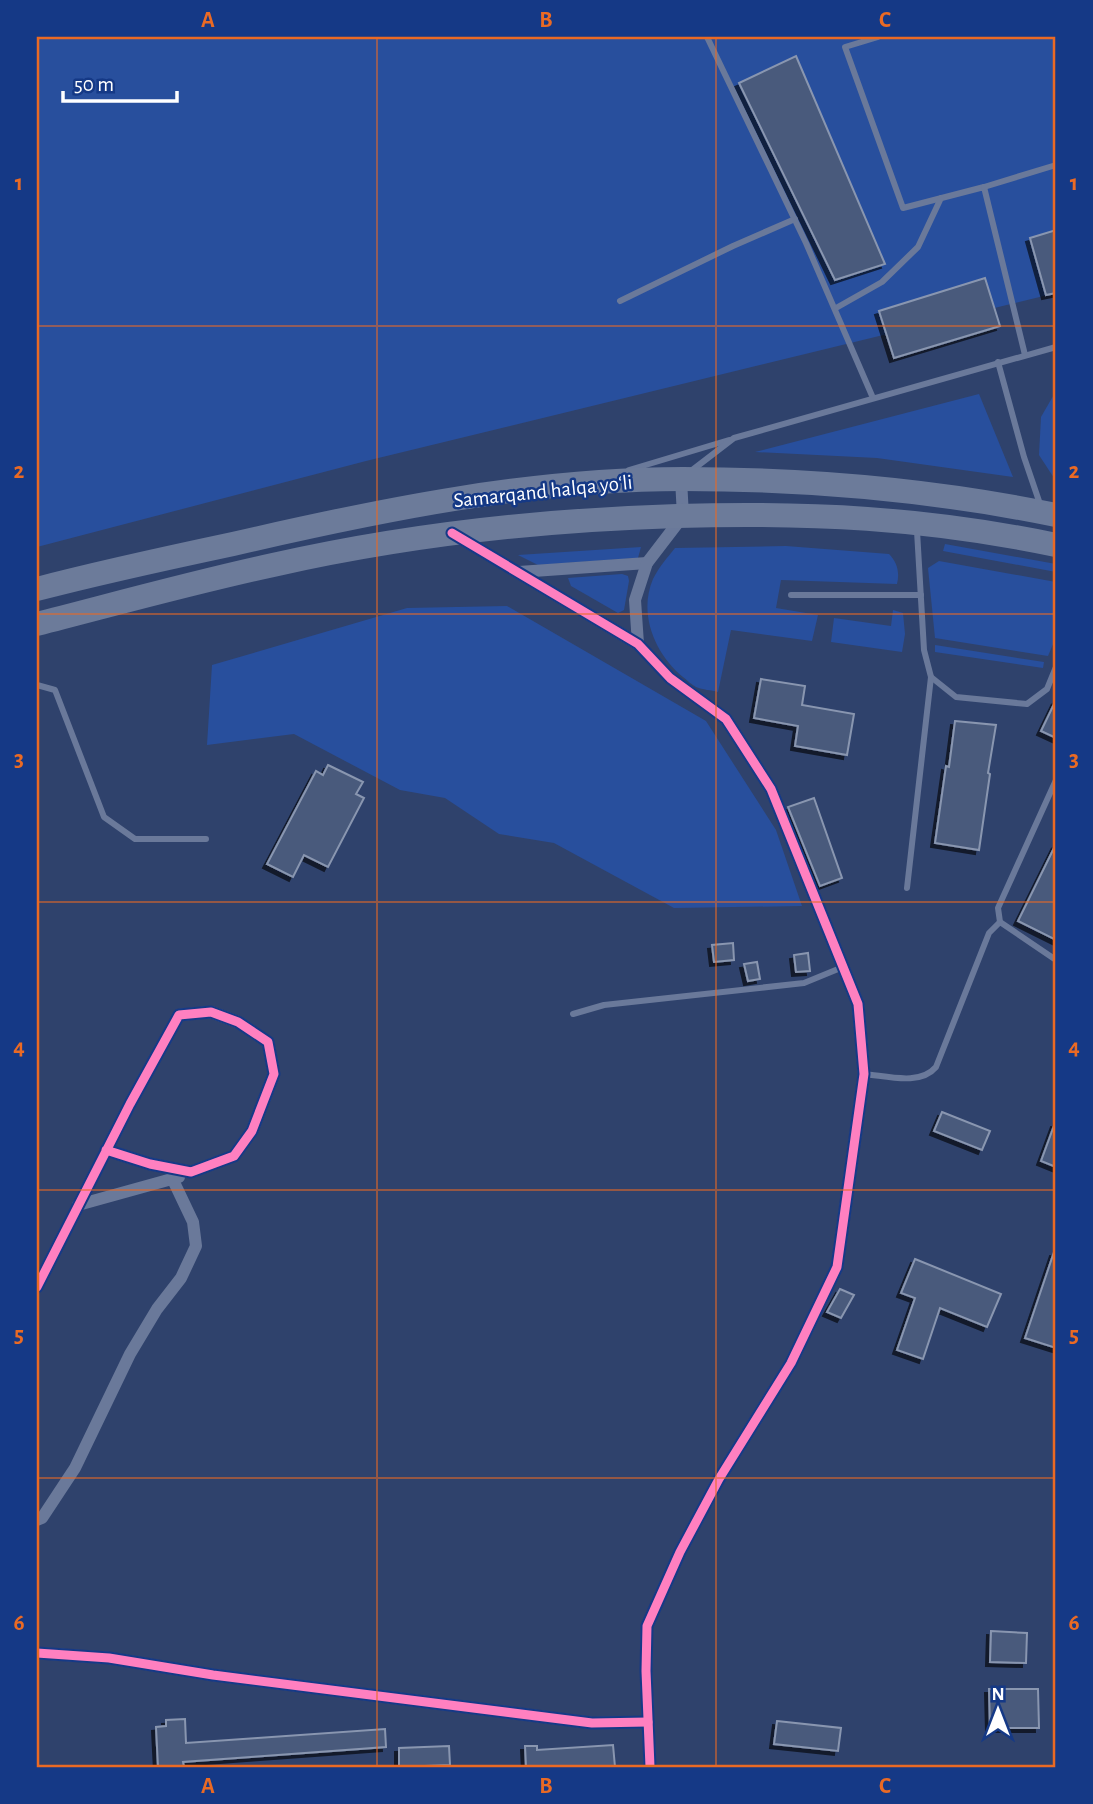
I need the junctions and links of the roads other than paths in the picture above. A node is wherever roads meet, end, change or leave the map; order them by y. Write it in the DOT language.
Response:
graph roads {
  1 [pos="707,37"];
  2 [pos="878,37"];
  3 [pos="1056,166"];
  4 [pos="984,187"];
  5 [pos="941,198"];
  6 [pos="795,219"];
  7 [pos="620,301"];
  8 [pos="836,308"];
  9 [pos="1056,346"];
  10 [pos="1025,355"];
  11 [pos="998,362"];
  12 [pos="873,398"];
  13 [pos="734,438"];
  14 [pos="681,479"];
  15 [pos="582,485"];
  16 [pos="1050,514"];
  17 [pos="682,516"];
  18 [pos="916,522"];
  19 [pos="452,533"];
  20 [pos="1056,545"];
  21 [pos="647,563"];
  22 [pos="519,572"];
  23 [pos="37,589"];
  24 [pos="921,595"];
  25 [pos="791,596"];
  26 [pos="37,624"];
  27 [pos="638,644"];
  28 [pos="1056,667"];
  29 [pos="931,677"];
  30 [pos="37,685"];
  31 [pos="1056,780"];
  32 [pos="206,839"];
  33 [pos="906,888"];
  34 [pos="1000,922"];
  35 [pos="1056,960"];
  36 [pos="843,967"];
  37 [pos="573,1014"];
  38 [pos="864,1074"];
  39 [pos="106,1150"];
  40 [pos="191,1172"];
  41 [pos="173,1180"];
  42 [pos="78,1205"];
  43 [pos="37,1287"];
  44 [pos="37,1520"];
  45 [pos="37,1653"];
  46 [pos="648,1722"];
  47 [pos="650,1767"];
  1 -- 6 [label="lane"];
  2 -- 5 [label="lane"];
  3 -- 4 [label="lane"];
  4 -- 5 [label="lane"];
  4 -- 10 [label="lane"];
  5 -- 8 [label="lane"];
  6 -- 7 [label="lane"];
  6 -- 8 [label="lane"];
  8 -- 12 [label="lane"];
  9 -- 10 [label="lane"];
  10 -- 11 [label="lane"];
  11 -- 12 [label="lane"];
  11 -- 16 [label="lane"];
  12 -- 13 [label="lane"];
  13 -- 14 [label="lane"];
  13 -- 15 [label="lane"];
  14 -- 15 [label="highway, Samarqand halqa yoʻli"];
  14 -- 16 [label="highway, Samarqand halqa yoʻli"];
  14 -- 17 [label="street"];
  15 -- 23 [label="highway, Samarqand halqa yoʻli"];
  17 -- 18 [label="highway, Samarqand halqa yoʻli"];
  17 -- 19 [label="highway, Samarqand halqa yoʻli"];
  17 -- 21 [label="street"];
  18 -- 20 [label="highway, Samarqand halqa yoʻli"];
  18 -- 24 [label="lane"];
  19 -- 22 [label="street"];
  19 -- 26 [label="highway, Samarqand halqa yoʻli"];
  21 -- 22 [label="street"];
  21 -- 27 [label="street"];
  22 -- 27 [label="street"];
  24 -- 25 [label="lane"];
  24 -- 29 [label="lane"];
  27 -- 36 [label="street"];
  28 -- 29 [label="lane"];
  29 -- 33 [label="lane"];
  30 -- 32 [label="lane"];
  31 -- 34 [label="lane"];
  34 -- 35 [label="lane"];
  34 -- 38 [label="lane"];
  36 -- 37 [label="lane"];
  36 -- 38 [label="street"];
  38 -- 46 [label="street"];
  39 -- 40 [label="street"];
  39 -- 40 [label="street"];
  39 -- 42 [label="street"];
  40 -- 41 [label="street"];
  41 -- 42 [label="street"];
  41 -- 44 [label="street"];
  42 -- 43 [label="street"];
  45 -- 46 [label="street"];
  46 -- 47 [label="street"];
}
